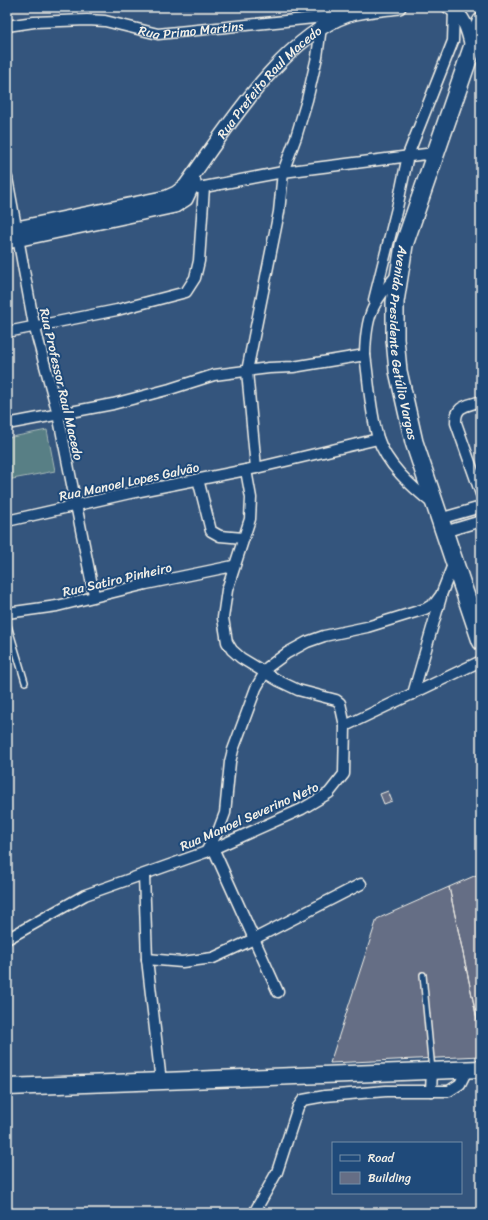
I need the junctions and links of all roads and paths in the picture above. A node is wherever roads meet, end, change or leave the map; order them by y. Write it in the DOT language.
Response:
graph roads {
  1 [pos="399,7"];
  2 [pos="452,9"];
  3 [pos="349,14"];
  4 [pos="481,22"];
  5 [pos="7,26"];
  6 [pos="321,27"];
  7 [pos="472,47"];
  8 [pos="434,153"];
  9 [pos="408,155"];
  10 [pos="283,172"];
  11 [pos="7,178"];
  12 [pos="194,187"];
  13 [pos="12,234"];
  14 [pos="398,274"];
  15 [pos="372,307"];
  16 [pos="34,325"];
  17 [pos="7,332"];
  18 [pos="365,356"];
  19 [pos="247,371"];
  20 [pos="481,401"];
  21 [pos="58,414"];
  22 [pos="7,424"];
  23 [pos="378,439"];
  24 [pos="251,469"];
  25 [pos="198,479"];
  26 [pos="481,494"];
  27 [pos="75,505"];
  28 [pos="481,507"];
  29 [pos="439,519"];
  30 [pos="7,521"];
  31 [pos="481,521"];
  32 [pos="243,538"];
  33 [pos="454,562"];
  34 [pos="233,566"];
  35 [pos="94,595"];
  36 [pos="441,595"];
  37 [pos="7,613"];
  38 [pos="7,622"];
  39 [pos="481,641"];
  40 [pos="481,662"];
  41 [pos="264,673"];
  42 [pos="25,682"];
  43 [pos="413,694"];
  44 [pos="345,726"];
  45 [pos="210,850"];
  46 [pos="144,875"];
  47 [pos="361,884"];
  48 [pos="7,939"];
  49 [pos="254,939"];
  50 [pos="147,959"];
  51 [pos="423,975"];
  52 [pos="278,992"];
  53 [pos="474,1069"];
  54 [pos="432,1071"];
  55 [pos="161,1082"];
  56 [pos="7,1087"];
  57 [pos="431,1091"];
  58 [pos="254,1213"];
  1 -- 3 [label="street, Rua Primo Martins"];
  2 -- 7 [label="street"];
  2 -- 9 [label="street"];
  3 -- 5 [label="street, Rua Primo Martins"];
  3 -- 6 [label="street, Rua Prefeito Raul Macedo"];
  4 -- 7 [label="highway, Avenida Presidente Getúlio Vargas"];
  6 -- 10 [label="street, Rua Manoel Severino Neto"];
  6 -- 12 [label="street, Rua Prefeito Raul Macedo"];
  7 -- 8 [label="highway, Avenida Presidente Getúlio Vargas"];
  8 -- 9 [label="street"];
  8 -- 14 [label="highway, Avenida Presidente Getúlio Vargas"];
  9 -- 10 [label="street"];
  9 -- 15 [label="street"];
  10 -- 12 [label="street"];
  10 -- 19 [label="street, Rua Manoel Severino Neto"];
  11 -- 13 [label="street, Rua Professor Raul Macedo"];
  12 -- 13 [label="street, Rua Prefeito Raul Macedo"];
  12 -- 16 [label="street"];
  13 -- 16 [label="street, Rua Professor Raul Macedo"];
  14 -- 15 [label="street"];
  14 -- 29 [label="highway, Avenida Presidente Getúlio Vargas"];
  15 -- 18 [label="street"];
  16 -- 17 [label="street"];
  16 -- 21 [label="street, Rua Professor Raul Macedo"];
  18 -- 19 [label="street"];
  18 -- 23 [label="street"];
  19 -- 21 [label="street"];
  19 -- 24 [label="street, Rua Manoel Severino Neto"];
  20 -- 26 [label="street"];
  21 -- 22 [label="street"];
  21 -- 27 [label="street, Rua Professor Raul Macedo"];
  23 -- 24 [label="street, Rua Manoel Lopes Galvão"];
  23 -- 29 [label="street"];
  24 -- 25 [label="street, Rua Manoel Lopes Galvão"];
  24 -- 32 [label="street, Rua Manoel Severino Neto"];
  25 -- 27 [label="street, Rua Manoel Lopes Galvão"];
  25 -- 32 [label="street"];
  27 -- 30 [label="street, Rua Manoel Lopes Galvão"];
  27 -- 35 [label="street, Rua Professor Raul Macedo"];
  28 -- 29 [label="street"];
  29 -- 31 [label="street"];
  29 -- 33 [label="highway, Avenida Presidente Getúlio Vargas"];
  32 -- 34 [label="street, Rua Manoel Severino Neto"];
  33 -- 36 [label="street"];
  33 -- 39 [label="highway, Avenida Presidente Getúlio Vargas"];
  34 -- 35 [label="street, Rua Satiro Pinheiro"];
  34 -- 41 [label="street, Rua Manoel Severino Neto"];
  35 -- 37 [label="street, Rua Satiro Pinheiro"];
  36 -- 41 [label="street"];
  36 -- 43 [label="street"];
  38 -- 42 [label="lane"];
  40 -- 43 [label="street"];
  41 -- 44 [label="street, Rua Manoel Severino Neto"];
  41 -- 45 [label="street"];
  43 -- 44 [label="street"];
  44 -- 45 [label="street, Rua Manoel Severino Neto"];
  45 -- 46 [label="street, Rua Manoel Severino Neto"];
  45 -- 49 [label="street"];
  46 -- 48 [label="street, Rua Manoel Severino Neto"];
  46 -- 50 [label="street"];
  47 -- 49 [label="street"];
  49 -- 50 [label="street"];
  49 -- 52 [label="street"];
  50 -- 55 [label="street"];
  51 -- 54 [label="lane"];
  53 -- 54 [label="main road"];
  53 -- 57 [label="street"];
  54 -- 55 [label="main road"];
  54 -- 57 [label="street"];
  55 -- 56 [label="main road"];
  57 -- 58 [label="street"];
}
